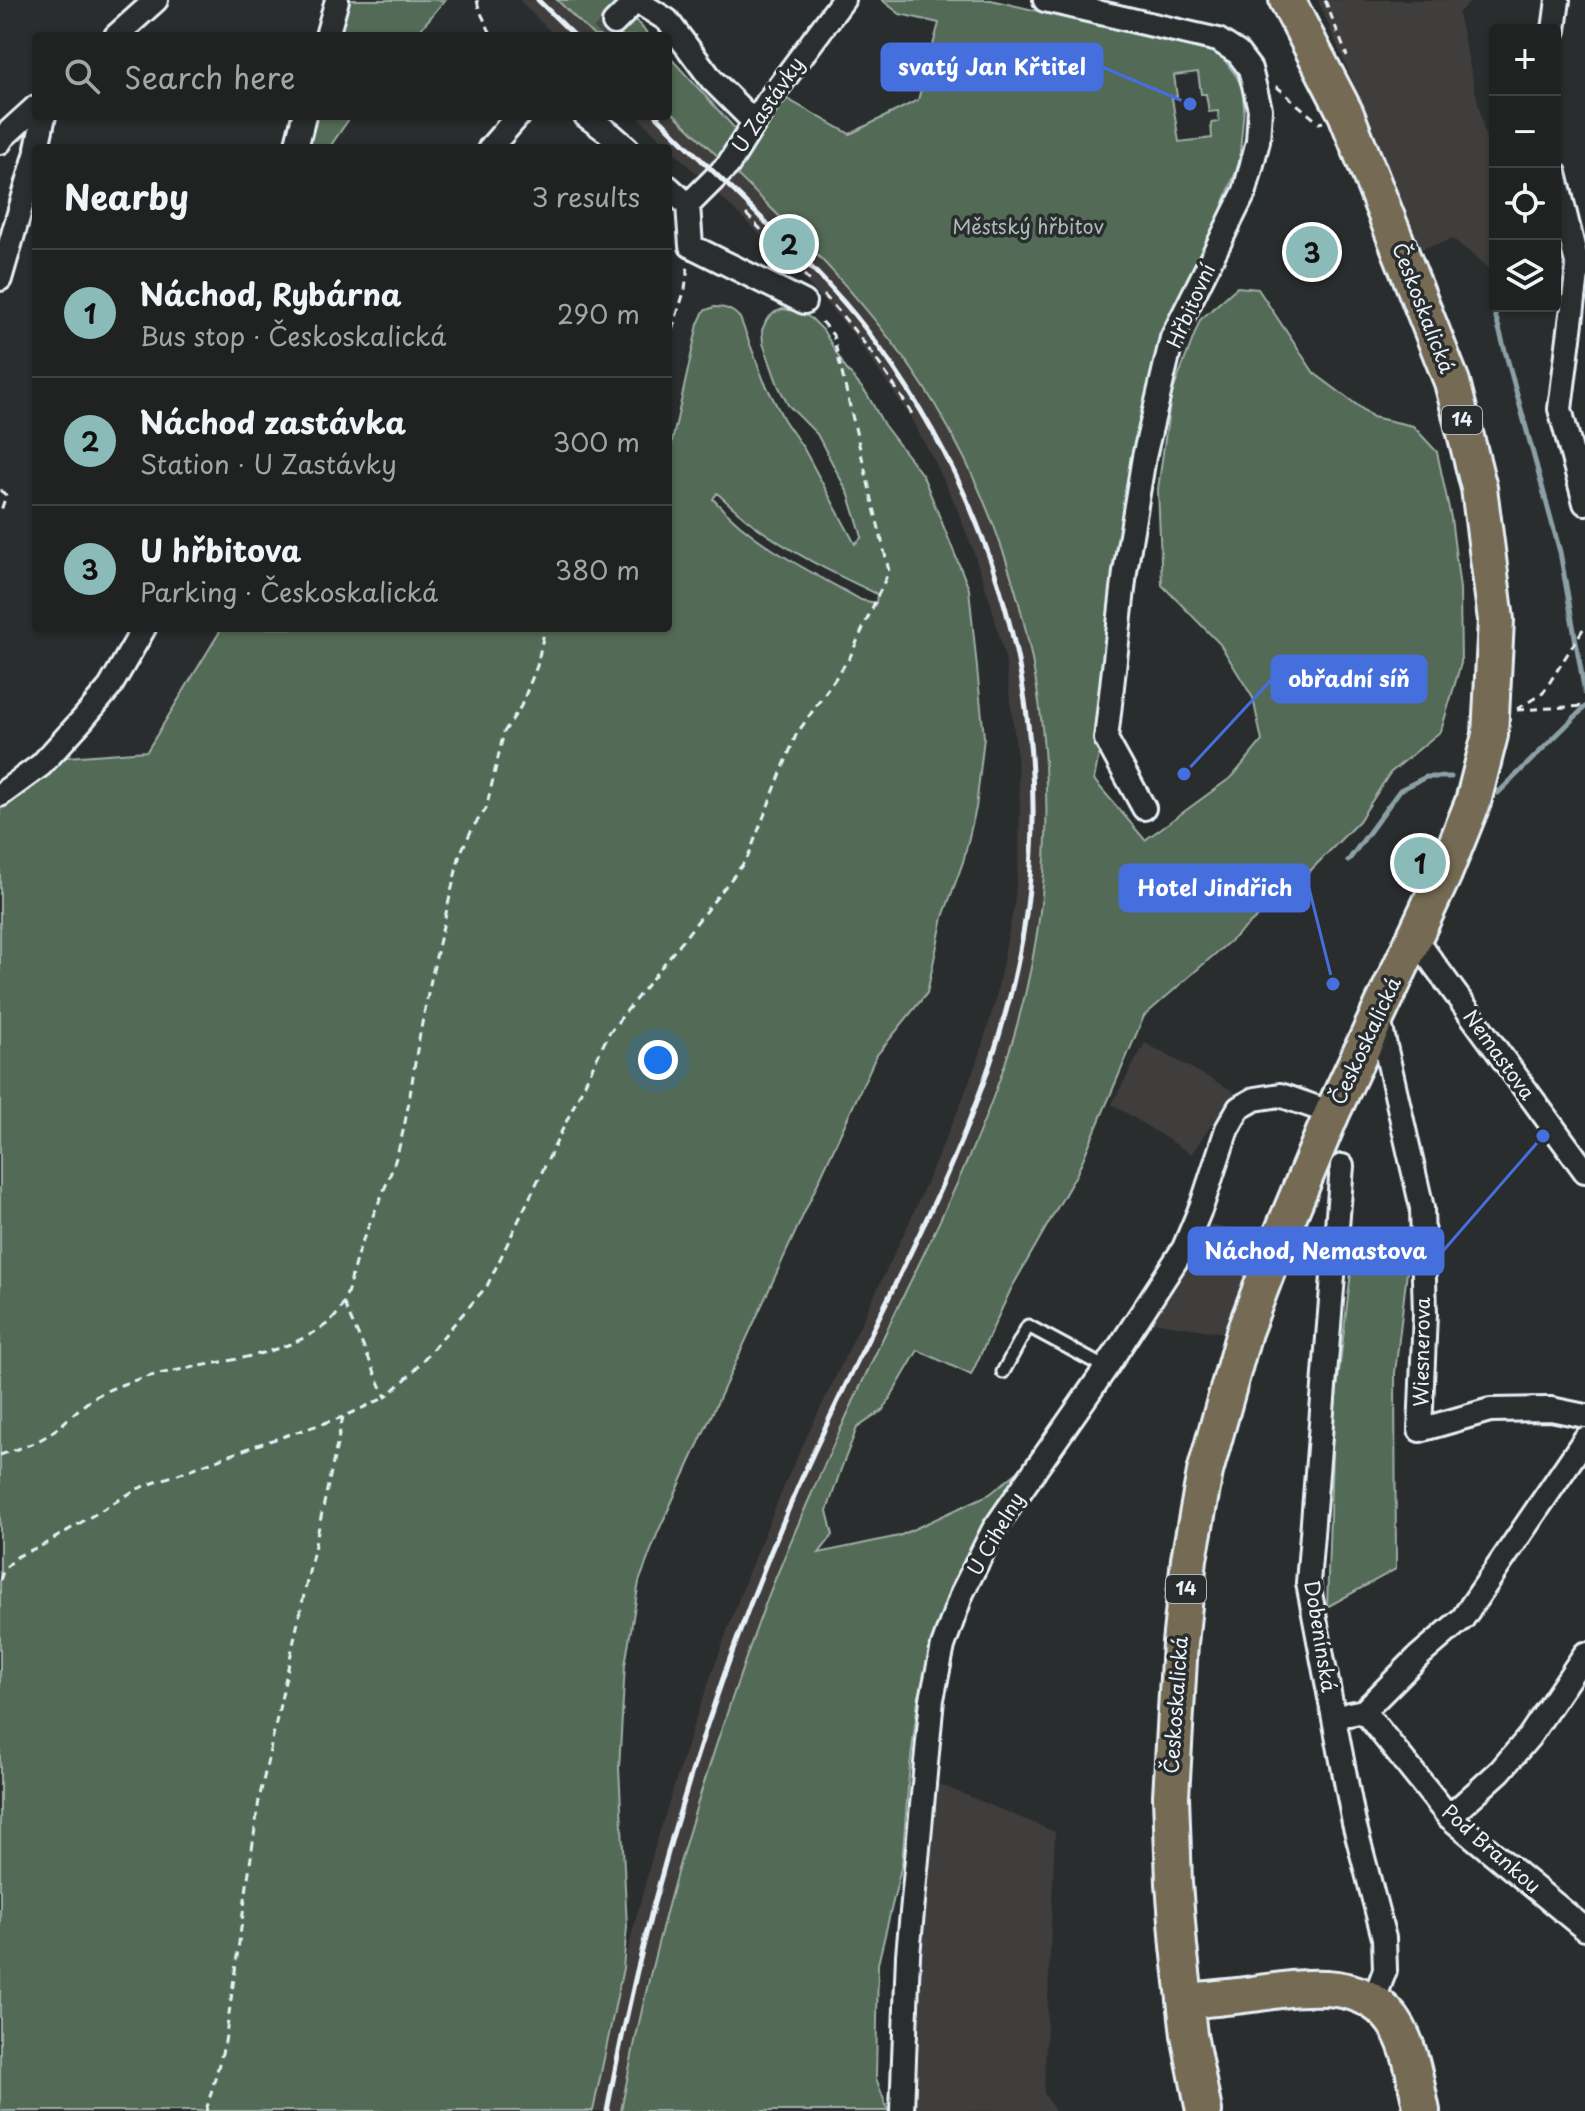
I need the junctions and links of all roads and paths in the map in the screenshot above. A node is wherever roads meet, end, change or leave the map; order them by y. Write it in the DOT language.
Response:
graph roads {
  1 [pos="156,0"];
  2 [pos="337,0"];
  3 [pos="477,0"];
  4 [pos="843,0"];
  5 [pos="1045,0"];
  6 [pos="1287,0"];
  7 [pos="1558,0"];
  8 [pos="636,1"];
  9 [pos="614,23"];
  10 [pos="1555,24"];
  11 [pos="120,32"];
  12 [pos="328,32"];
  13 [pos="490,32"];
  14 [pos="1250,69"];
  15 [pos="32,111"];
  16 [pos="43,120"];
  17 [pos="303,120"];
  18 [pos="514,120"];
  19 [pos="591,120"];
  20 [pos="754,122"];
  21 [pos="1319,123"];
  22 [pos="1,138"];
  23 [pos="38,144"];
  24 [pos="297,144"];
  25 [pos="494,144"];
  26 [pos="622,144"];
  27 [pos="32,169"];
  28 [pos="672,191"];
  29 [pos="1561,198"];
  30 [pos="688,205"];
  31 [pos="746,214"];
  32 [pos="691,246"];
  33 [pos="0,279"];
  34 [pos="804,302"];
  35 [pos="672,330"];
  36 [pos="912,414"];
  37 [pos="0,490"];
  38 [pos="1585,503"];
  39 [pos="0,514"];
  40 [pos="1585,626"];
  41 [pos="142,632"];
  42 [pos="544,632"];
  43 [pos="1585,706"];
  44 [pos="0,795"];
  45 [pos="1144,808"];
  46 [pos="1414,937"];
  47 [pos="1378,1015"];
  48 [pos="1332,1113"];
  49 [pos="1342,1166"];
  50 [pos="1585,1171"];
  51 [pos="344,1304"];
  52 [pos="1106,1368"];
  53 [pos="1003,1372"];
  54 [pos="386,1397"];
  55 [pos="1585,1416"];
  56 [pos="343,1417"];
  57 [pos="1585,1439"];
  58 [pos="0,1455"];
  59 [pos="0,1580"];
  60 [pos="1585,1654"];
  61 [pos="1364,1711"];
  62 [pos="1333,1717"];
  63 [pos="1449,1817"];
  64 [pos="1585,1929"];
  65 [pos="1185,2001"];
  66 [pos="1373,2002"];
  67 [pos="206,2111"];
  68 [pos="902,2111"];
  69 [pos="1204,2111"];
  70 [pos="1422,2111"];
  1 -- 11 [label="street"];
  2 -- 12 [label="street"];
  3 -- 13 [label="path"];
  4 -- 20 [label="street, U Zastávky"];
  5 -- 14 [label="street"];
  6 -- 46 [label="main road, Českoskalická / 14"];
  7 -- 10 [label="street"];
  8 -- 9 [label="street"];
  8 -- 20 [label="street"];
  14 -- 21 [label="path"];
  14 -- 45 [label="street, Hřbitovní"];
  15 -- 22 [label="street"];
  16 -- 23 [label="street"];
  17 -- 24 [label="street"];
  18 -- 25 [label="street"];
  19 -- 26 [label="street"];
  20 -- 30 [label="street, U Zastávky"];
  27 -- 33 [label="street"];
  28 -- 30 [label="street"];
  29 -- 38 [label="street"];
  30 -- 32 [label="street"];
  31 -- 36 [label="path"];
  32 -- 34 [label="street"];
  32 -- 35 [label="path"];
  34 -- 54 [label="path"];
  37 -- 39 [label="path"];
  40 -- 43 [label="path"];
  41 -- 44 [label="street"];
  42 -- 51 [label="path"];
  46 -- 47 [label="main road, Českoskalická / 14"];
  46 -- 50 [label="street, Nemastova"];
  47 -- 48 [label="main road, Českoskalická / 14"];
  47 -- 55 [label="street, Wiesnerova"];
  48 -- 52 [label="street, U Cihelny"];
  48 -- 65 [label="main road, Českoskalická / 14"];
  49 -- 62 [label="street, Dobenínská"];
  51 -- 54 [label="path"];
  51 -- 58 [label="path"];
  52 -- 53 [label="lane"];
  52 -- 68 [label="street, U Cihelny"];
  54 -- 56 [label="path"];
  56 -- 59 [label="path"];
  56 -- 67 [label="path"];
  57 -- 61 [label="street"];
  60 -- 63 [label="street"];
  61 -- 62 [label="street"];
  61 -- 63 [label="street, Pod Brankou"];
  62 -- 66 [label="street, Dobenínská"];
  63 -- 64 [label="street, Pod Brankou"];
  65 -- 66 [label="main road"];
  65 -- 69 [label="main road, Českoskalická"];
  66 -- 70 [label="main road"];
}
